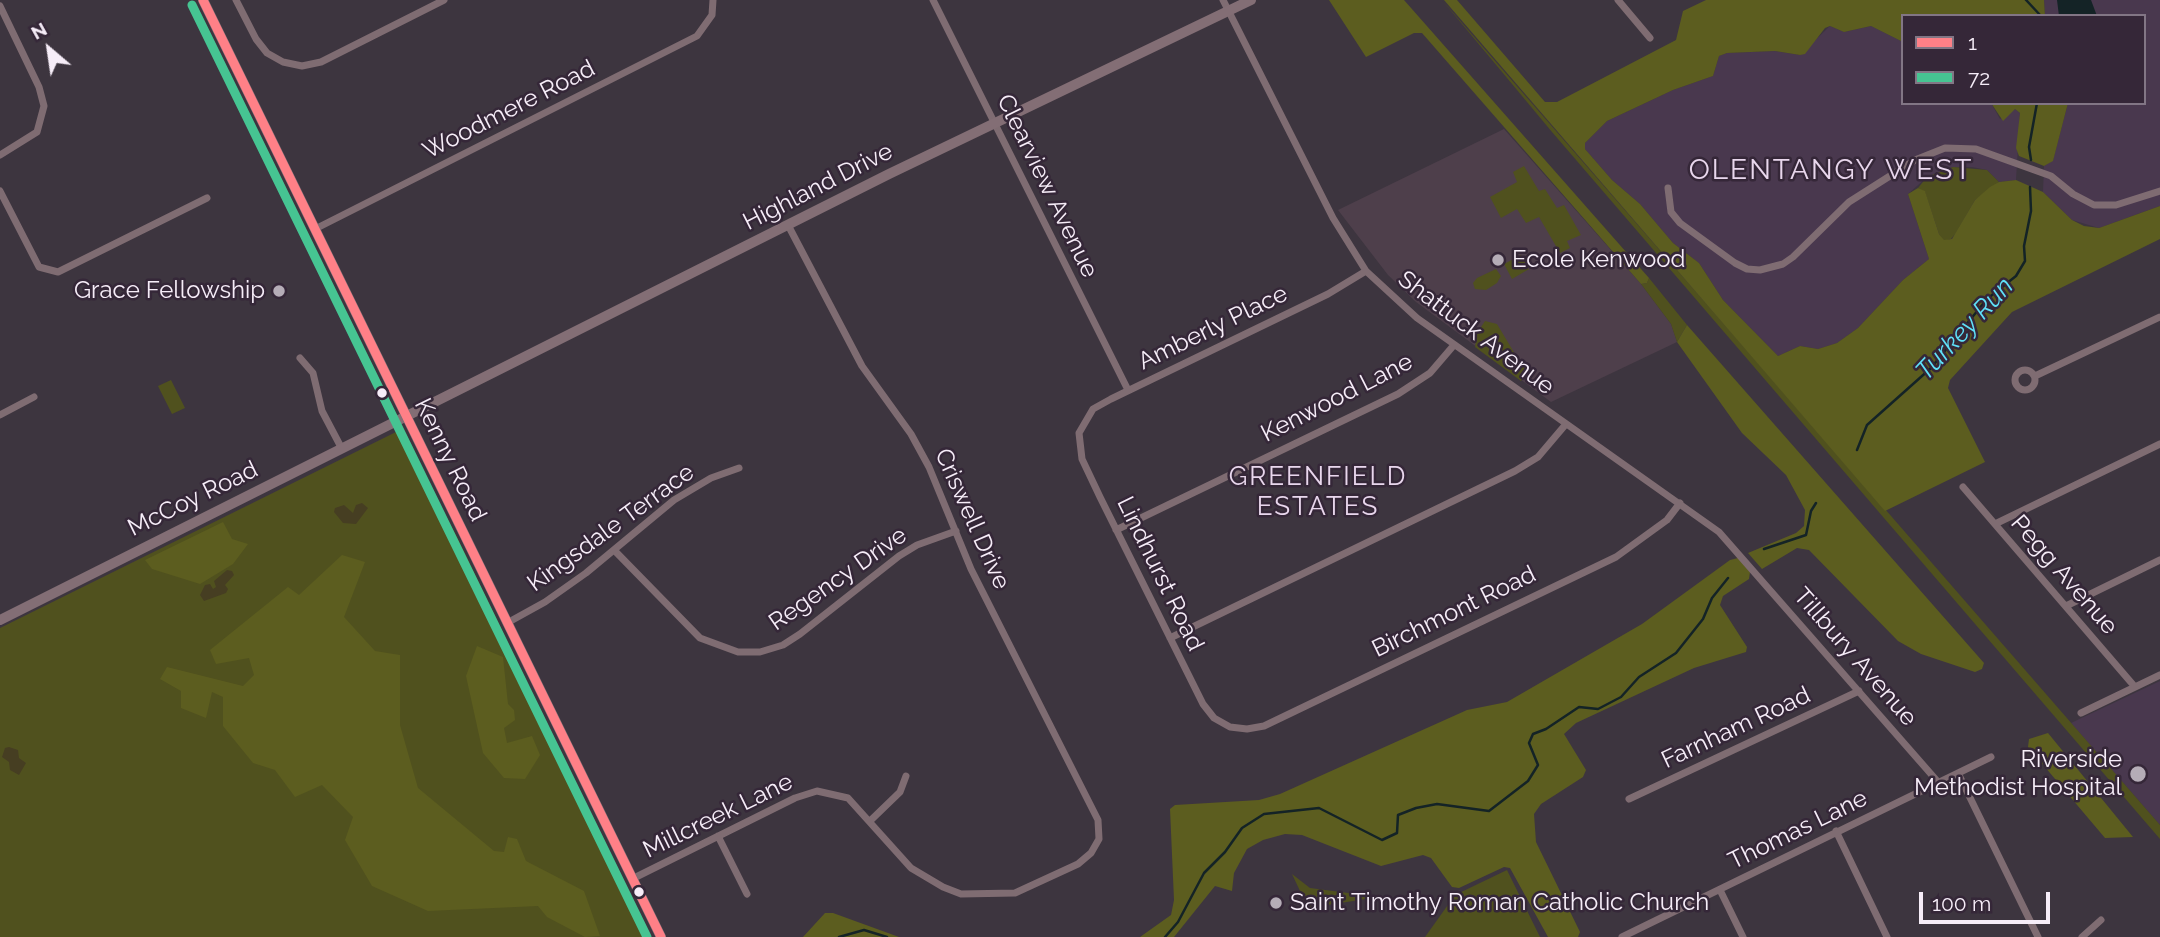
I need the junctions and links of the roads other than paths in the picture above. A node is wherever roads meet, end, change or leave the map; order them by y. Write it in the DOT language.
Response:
graph roads {
  1 [pos="203,0"];
  2 [pos="236,0"];
  3 [pos="444,0"];
  4 [pos="713,0"];
  5 [pos="933,0"];
  6 [pos="1223,0"];
  7 [pos="1251,0"];
  8 [pos="1618,0"];
  9 [pos="0,6"];
  10 [pos="1229,11"];
  11 [pos="1650,38"];
  12 [pos="994,123"];
  13 [pos="0,155"];
  14 [pos="1668,188"];
  15 [pos="0,191"];
  16 [pos="2160,191"];
  17 [pos="207,198"];
  18 [pos="788,225"];
  19 [pos="315,229"];
  20 [pos="1366,271"];
  21 [pos="2160,317"];
  22 [pos="1454,345"];
  23 [pos="300,358"];
  24 [pos="2035,376"];
  25 [pos="1128,390"];
  26 [pos="34,397"];
  27 [pos="0,415"];
  28 [pos="406,417"];
  29 [pos="1566,424"];
  30 [pos="1082,426"];
  31 [pos="2160,444"];
  32 [pos="342,449"];
  33 [pos="739,468"];
  34 [pos="1963,488"];
  35 [pos="1680,503"];
  36 [pos="1995,524"];
  37 [pos="1116,530"];
  38 [pos="956,531"];
  39 [pos="614,550"];
  40 [pos="1742,556"];
  41 [pos="2160,560"];
  42 [pos="2066,606"];
  43 [pos="0,620"];
  44 [pos="507,623"];
  45 [pos="1170,638"];
  46 [pos="2160,675"];
  47 [pos="2136,687"];
  48 [pos="1859,691"];
  49 [pos="2081,713"];
  50 [pos="1230,727"];
  51 [pos="1991,757"];
  52 [pos="1958,773"];
  53 [pos="906,776"];
  54 [pos="1938,782"];
  55 [pos="1629,799"];
  56 [pos="870,821"];
  57 [pos="1836,831"];
  58 [pos="718,836"];
  59 [pos="1099,839"];
  60 [pos="632,879"];
  61 [pos="1720,890"];
  62 [pos="747,894"];
  63 [pos="2101,920"];
  64 [pos="661,937"];
  65 [pos="1622,937"];
  66 [pos="1743,937"];
  67 [pos="1888,937"];
  68 [pos="2038,937"];
  69 [pos="2082,937"];
  1 -- 19 [label="main road, Kenny Road"];
  2 -- 3 [label="street"];
  4 -- 19 [label="street, Woodmere Road"];
  5 -- 12 [label="street, Clearview Avenue"];
  6 -- 10 [label="street, Shattuck Avenue"];
  7 -- 10 [label="street, Highland Drive"];
  8 -- 11 [label="street"];
  9 -- 13 [label="street"];
  10 -- 12 [label="street, Highland Drive"];
  10 -- 20 [label="street, Shattuck Avenue"];
  12 -- 18 [label="street, Highland Drive"];
  12 -- 25 [label="street, Clearview Avenue"];
  14 -- 16 [label="street"];
  15 -- 17 [label="street"];
  18 -- 28 [label="street, Highland Drive"];
  18 -- 38 [label="street, Criswell Drive"];
  19 -- 28 [label="main road, Kenny Road"];
  20 -- 22 [label="street, Shattuck Avenue"];
  20 -- 25 [label="street, Amberly Place"];
  21 -- 24 [label="street"];
  22 -- 29 [label="street, Shattuck Avenue"];
  22 -- 37 [label="street, Kenwood Lane"];
  23 -- 32 [label="street"];
  25 -- 30 [label="street, Amberly Place"];
  26 -- 27 [label="street"];
  28 -- 32 [label="street, McCoy Road"];
  28 -- 44 [label="main road, Kenny Road"];
  29 -- 35 [label="street, Shattuck Avenue"];
  29 -- 45 [label="street"];
  30 -- 37 [label="street, Lindhurst Road"];
  31 -- 36 [label="street"];
  32 -- 43 [label="street, McCoy Road"];
  33 -- 39 [label="street, Kingsdale Terrace"];
  34 -- 36 [label="street, Pegg Avenue"];
  35 -- 40 [label="street, Shattuck Avenue"];
  35 -- 50 [label="street, Birchmont Road"];
  36 -- 42 [label="street, Pegg Avenue"];
  37 -- 45 [label="street, Lindhurst Road"];
  38 -- 39 [label="street, Regency Drive"];
  38 -- 59 [label="street, Criswell Drive"];
  39 -- 44 [label="street, Kingsdale Terrace"];
  40 -- 48 [label="street, Tillbury Avenue"];
  41 -- 42 [label="street"];
  42 -- 47 [label="street, Pegg Avenue"];
  44 -- 60 [label="main road, Kenny Road"];
  45 -- 50 [label="street, Lindhurst Road"];
  46 -- 47 [label="street"];
  47 -- 49 [label="street"];
  48 -- 54 [label="street, Tillbury Avenue"];
  48 -- 55 [label="street, Farnham Road"];
  51 -- 52 [label="street, Thomas Lane"];
  52 -- 54 [label="street, Thomas Lane"];
  52 -- 68 [label="street"];
  53 -- 56 [label="street"];
  54 -- 57 [label="street, Thomas Lane"];
  56 -- 58 [label="street, Millcreek Lane"];
  56 -- 59 [label="street, Millcreek Lane"];
  57 -- 61 [label="street, Thomas Lane"];
  57 -- 67 [label="street"];
  58 -- 60 [label="street, Millcreek Lane"];
  58 -- 62 [label="street"];
  60 -- 64 [label="main road, Kenny Road"];
  61 -- 65 [label="street, Thomas Lane"];
  61 -- 66 [label="street"];
  63 -- 69 [label="street"];
}
